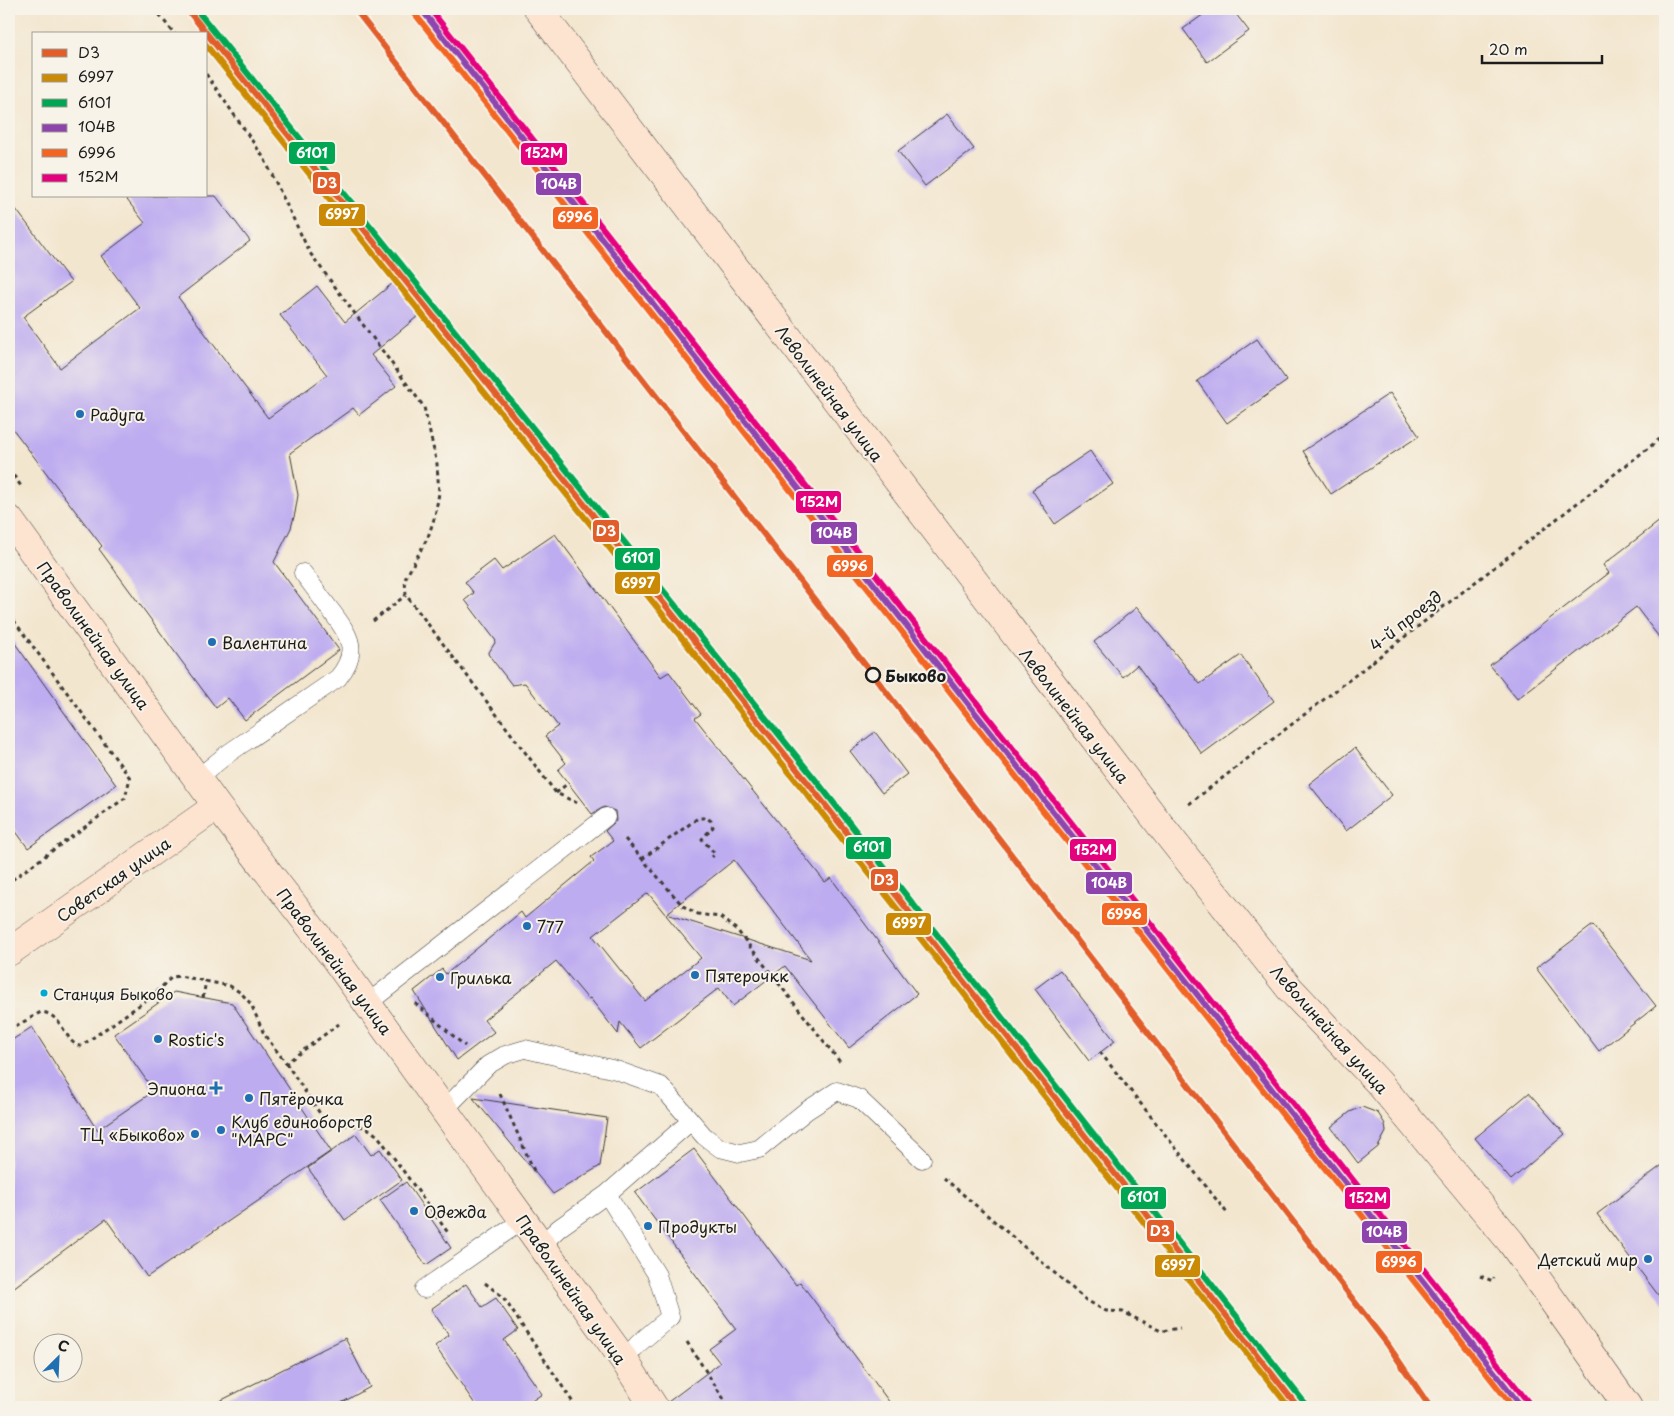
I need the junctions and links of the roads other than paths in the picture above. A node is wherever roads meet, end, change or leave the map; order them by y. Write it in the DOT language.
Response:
graph roads {
  1 [pos="538,9"];
  2 [pos="9,519"];
  3 [pos="303,573"];
  4 [pos="198,778"];
  5 [pos="217,806"];
  6 [pos="606,818"];
  7 [pos="9,952"];
  8 [pos="368,1003"];
  9 [pos="444,1110"];
  10 [pos="691,1121"];
  11 [pos="922,1159"];
  12 [pos="607,1194"];
  13 [pos="523,1220"];
  14 [pos="541,1246"];
  15 [pos="424,1289"];
  16 [pos="624,1360"];
  17 [pos="654,1407"];
  18 [pos="1628,1407"];
  1 -- 18 [label="main road, Леволинейная улица"];
  2 -- 4 [label="main road, Праволинейная улица"];
  3 -- 4 [label="lane"];
  4 -- 5 [label="main road, Праволинейная улица"];
  5 -- 7 [label="main road, Советская улица"];
  5 -- 8 [label="main road, Праволинейная улица"];
  6 -- 8 [label="lane"];
  8 -- 9 [label="main road, Праволинейная улица"];
  9 -- 10 [label="lane"];
  9 -- 13 [label="main road, Праволинейная улица"];
  10 -- 11 [label="lane"];
  10 -- 12 [label="lane"];
  12 -- 14 [label="lane"];
  12 -- 16 [label="lane"];
  13 -- 14 [label="main road, Праволинейная улица"];
  13 -- 15 [label="lane"];
  14 -- 16 [label="main road, Праволинейная улица"];
  16 -- 17 [label="main road, Праволинейная улица"];
}
